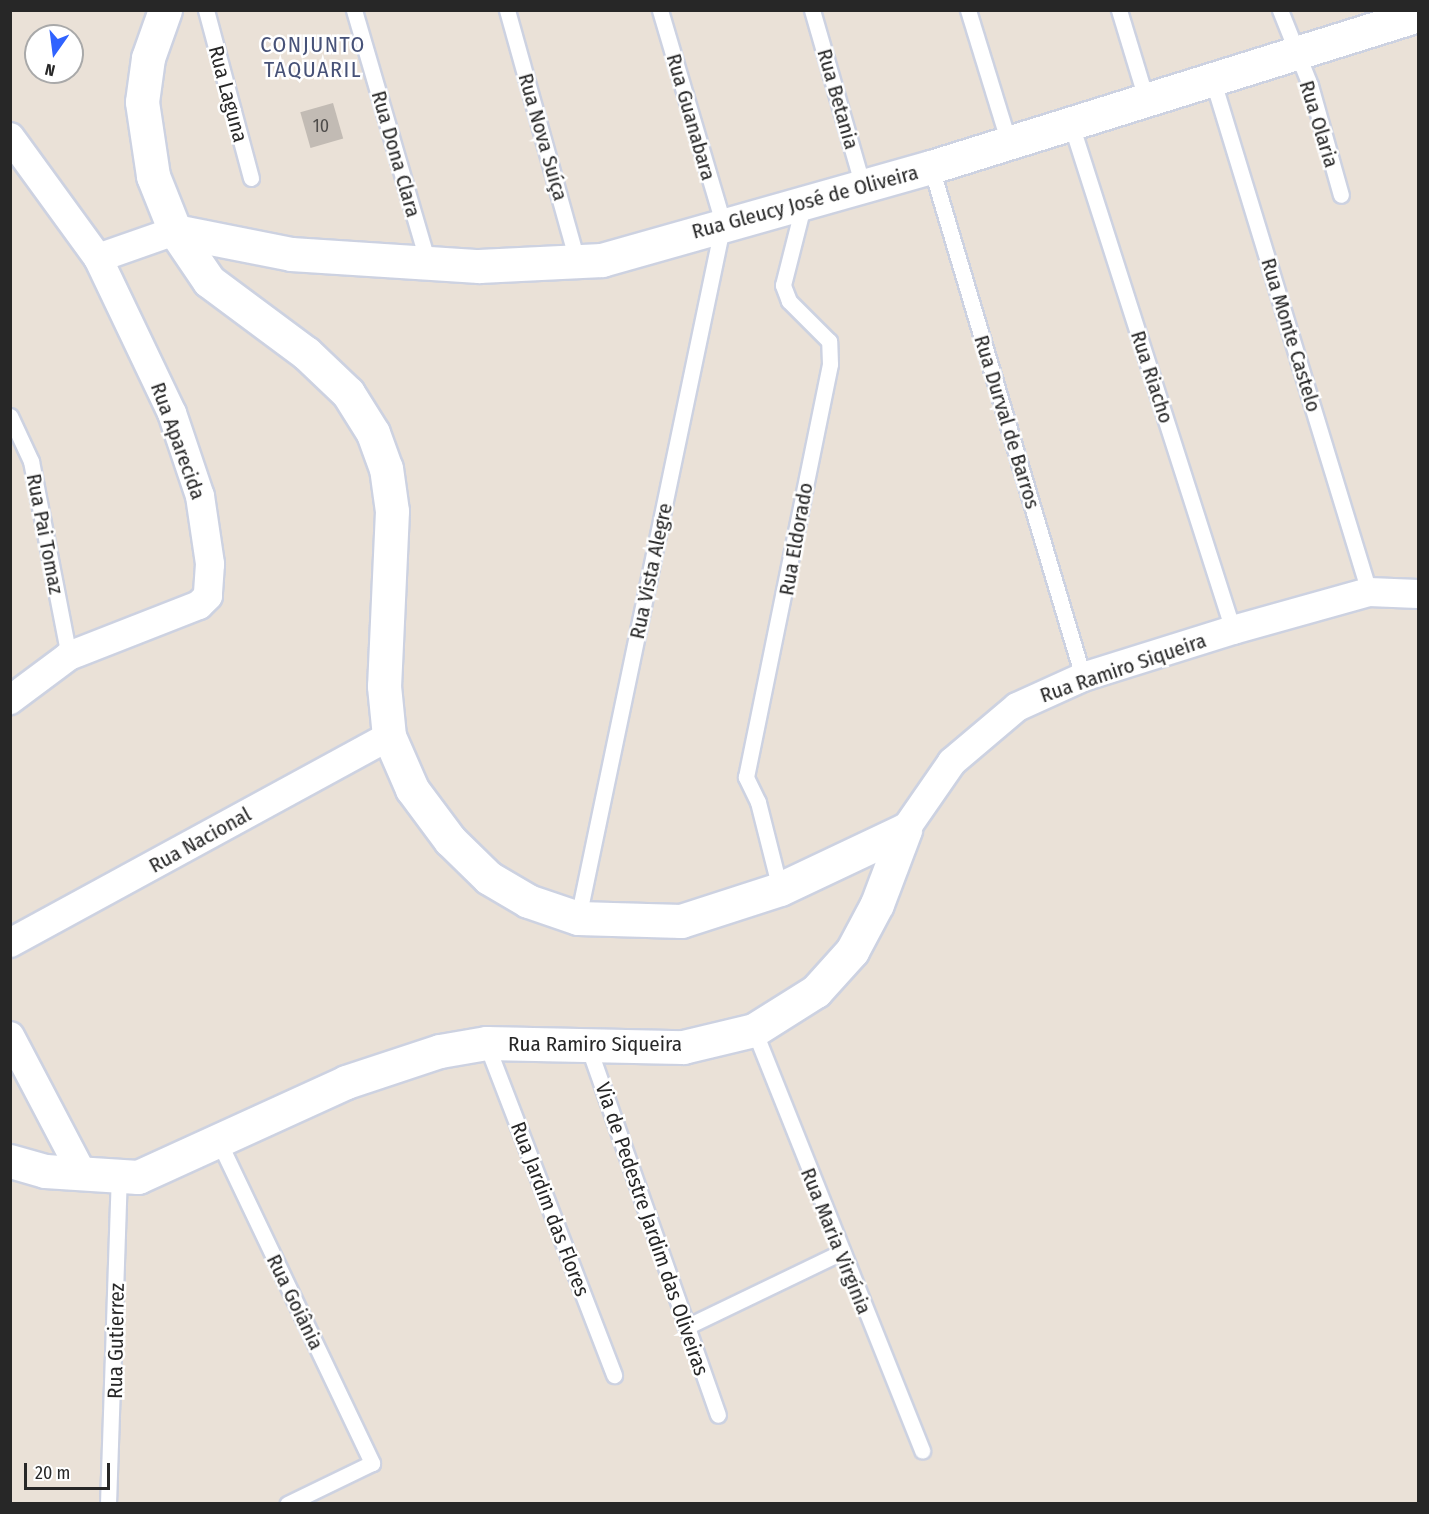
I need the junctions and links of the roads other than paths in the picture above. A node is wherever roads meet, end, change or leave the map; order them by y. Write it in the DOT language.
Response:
graph roads {
  1 [pos="165,10"];
  2 [pos="206,10"];
  3 [pos="354,10"];
  4 [pos="507,10"];
  5 [pos="660,10"];
  6 [pos="812,10"];
  7 [pos="968,10"];
  8 [pos="1119,10"];
  9 [pos="1280,10"];
  10 [pos="1417,10"];
  11 [pos="1418,15"];
  12 [pos="1294,54"];
  13 [pos="1212,78"];
  14 [pos="1146,99"];
  15 [pos="1071,124"];
  16 [pos="10,137"];
  17 [pos="1009,143"];
  18 [pos="931,167"];
  19 [pos="251,178"];
  20 [pos="863,187"];
  21 [pos="1341,195"];
  22 [pos="804,202"];
  23 [pos="723,223"];
  24 [pos="175,231"];
  25 [pos="98,258"];
  26 [pos="428,263"];
  27 [pos="578,264"];
  28 [pos="10,416"];
  29 [pos="1369,592"];
  30 [pos="1419,594"];
  31 [pos="1233,630"];
  32 [pos="69,656"];
  33 [pos="1083,677"];
  34 [pos="10,700"];
  35 [pos="389,736"];
  36 [pos="904,830"];
  37 [pos="780,889"];
  38 [pos="579,918"];
  39 [pos="10,943"];
  40 [pos="754,1029"];
  41 [pos="10,1036"];
  42 [pos="587,1043"];
  43 [pos="486,1044"];
  44 [pos="219,1142"];
  45 [pos="10,1161"];
  46 [pos="83,1175"];
  47 [pos="119,1178"];
  48 [pos="840,1253"];
  49 [pos="686,1327"];
  50 [pos="614,1375"];
  51 [pos="718,1416"];
  52 [pos="922,1451"];
  53 [pos="108,1503"];
  54 [pos="287,1503"];
  1 -- 24 [label="street"];
  2 -- 19 [label="lane, Rua Laguna"];
  3 -- 26 [label="lane, Rua Dona Clara"];
  4 -- 27 [label="lane, Rua Nova Suíça"];
  5 -- 23 [label="lane, Rua Guanabara"];
  6 -- 20 [label="lane, Rua Betania"];
  7 -- 17 [label="lane"];
  8 -- 14 [label="lane"];
  9 -- 12 [label="lane, Rua Olaria"];
  10 -- 11 [label="lane"];
  11 -- 12 [label="street, Rua Gleucy José de Oliveira"];
  12 -- 13 [label="street, Rua Gleucy José de Oliveira"];
  12 -- 21 [label="lane, Rua Olaria"];
  13 -- 14 [label="street, Rua Gleucy José de Oliveira"];
  13 -- 29 [label="lane, Rua Monte Castelo"];
  14 -- 15 [label="street, Rua Gleucy José de Oliveira"];
  15 -- 17 [label="street, Rua Gleucy José de Oliveira"];
  15 -- 31 [label="lane, Rua Riacho"];
  16 -- 25 [label="street, Rua Aparecida"];
  17 -- 18 [label="street, Rua Gleucy José de Oliveira"];
  18 -- 20 [label="street, Rua Gleucy José de Oliveira"];
  18 -- 33 [label="lane, Rua Durval de Barros"];
  20 -- 22 [label="street, Rua Gleucy José de Oliveira"];
  22 -- 23 [label="street, Rua Gleucy José de Oliveira"];
  22 -- 37 [label="lane, Rua Eldorado"];
  23 -- 27 [label="street, Rua Gleucy José de Oliveira"];
  23 -- 38 [label="lane, Rua Vista Alegre"];
  24 -- 25 [label="street"];
  24 -- 26 [label="street, Rua Gleucy José de Oliveira"];
  24 -- 35 [label="street"];
  25 -- 32 [label="street, Rua Aparecida"];
  26 -- 27 [label="street, Rua Gleucy José de Oliveira"];
  28 -- 32 [label="lane, Rua Pai Tomaz"];
  29 -- 30 [label="street, Rua Ramiro Siqueira"];
  29 -- 31 [label="street, Rua Ramiro Siqueira"];
  31 -- 33 [label="street, Rua Ramiro Siqueira"];
  32 -- 34 [label="street, Rua Aparecida"];
  33 -- 36 [label="street, Rua Ramiro Siqueira"];
  35 -- 38 [label="street"];
  35 -- 39 [label="street, Rua Nacional"];
  36 -- 37 [label="street"];
  36 -- 40 [label="street, Rua Ramiro Siqueira"];
  37 -- 38 [label="street"];
  40 -- 42 [label="street, Rua Ramiro Siqueira"];
  40 -- 48 [label="lane, Rua Maria Virgínia"];
  41 -- 46 [label="street"];
  42 -- 43 [label="street, Rua Ramiro Siqueira"];
  42 -- 49 [label="lane, Via de Pedestre Jardim das Oliveiras"];
  43 -- 44 [label="street, Rua Ramiro Siqueira"];
  43 -- 50 [label="lane, Rua Jardim das Flores"];
  44 -- 47 [label="street, Rua Ramiro Siqueira"];
  44 -- 54 [label="lane, Rua Goiânia"];
  45 -- 46 [label="street, Rua Ramiro Siqueira"];
  46 -- 47 [label="street, Rua Ramiro Siqueira"];
  47 -- 53 [label="lane, Rua Gutierrez"];
  48 -- 49 [label="lane"];
  48 -- 52 [label="lane, Rua Maria Virgínia"];
  49 -- 51 [label="lane, Via de Pedestre Jardim das Oliveiras"];
}
